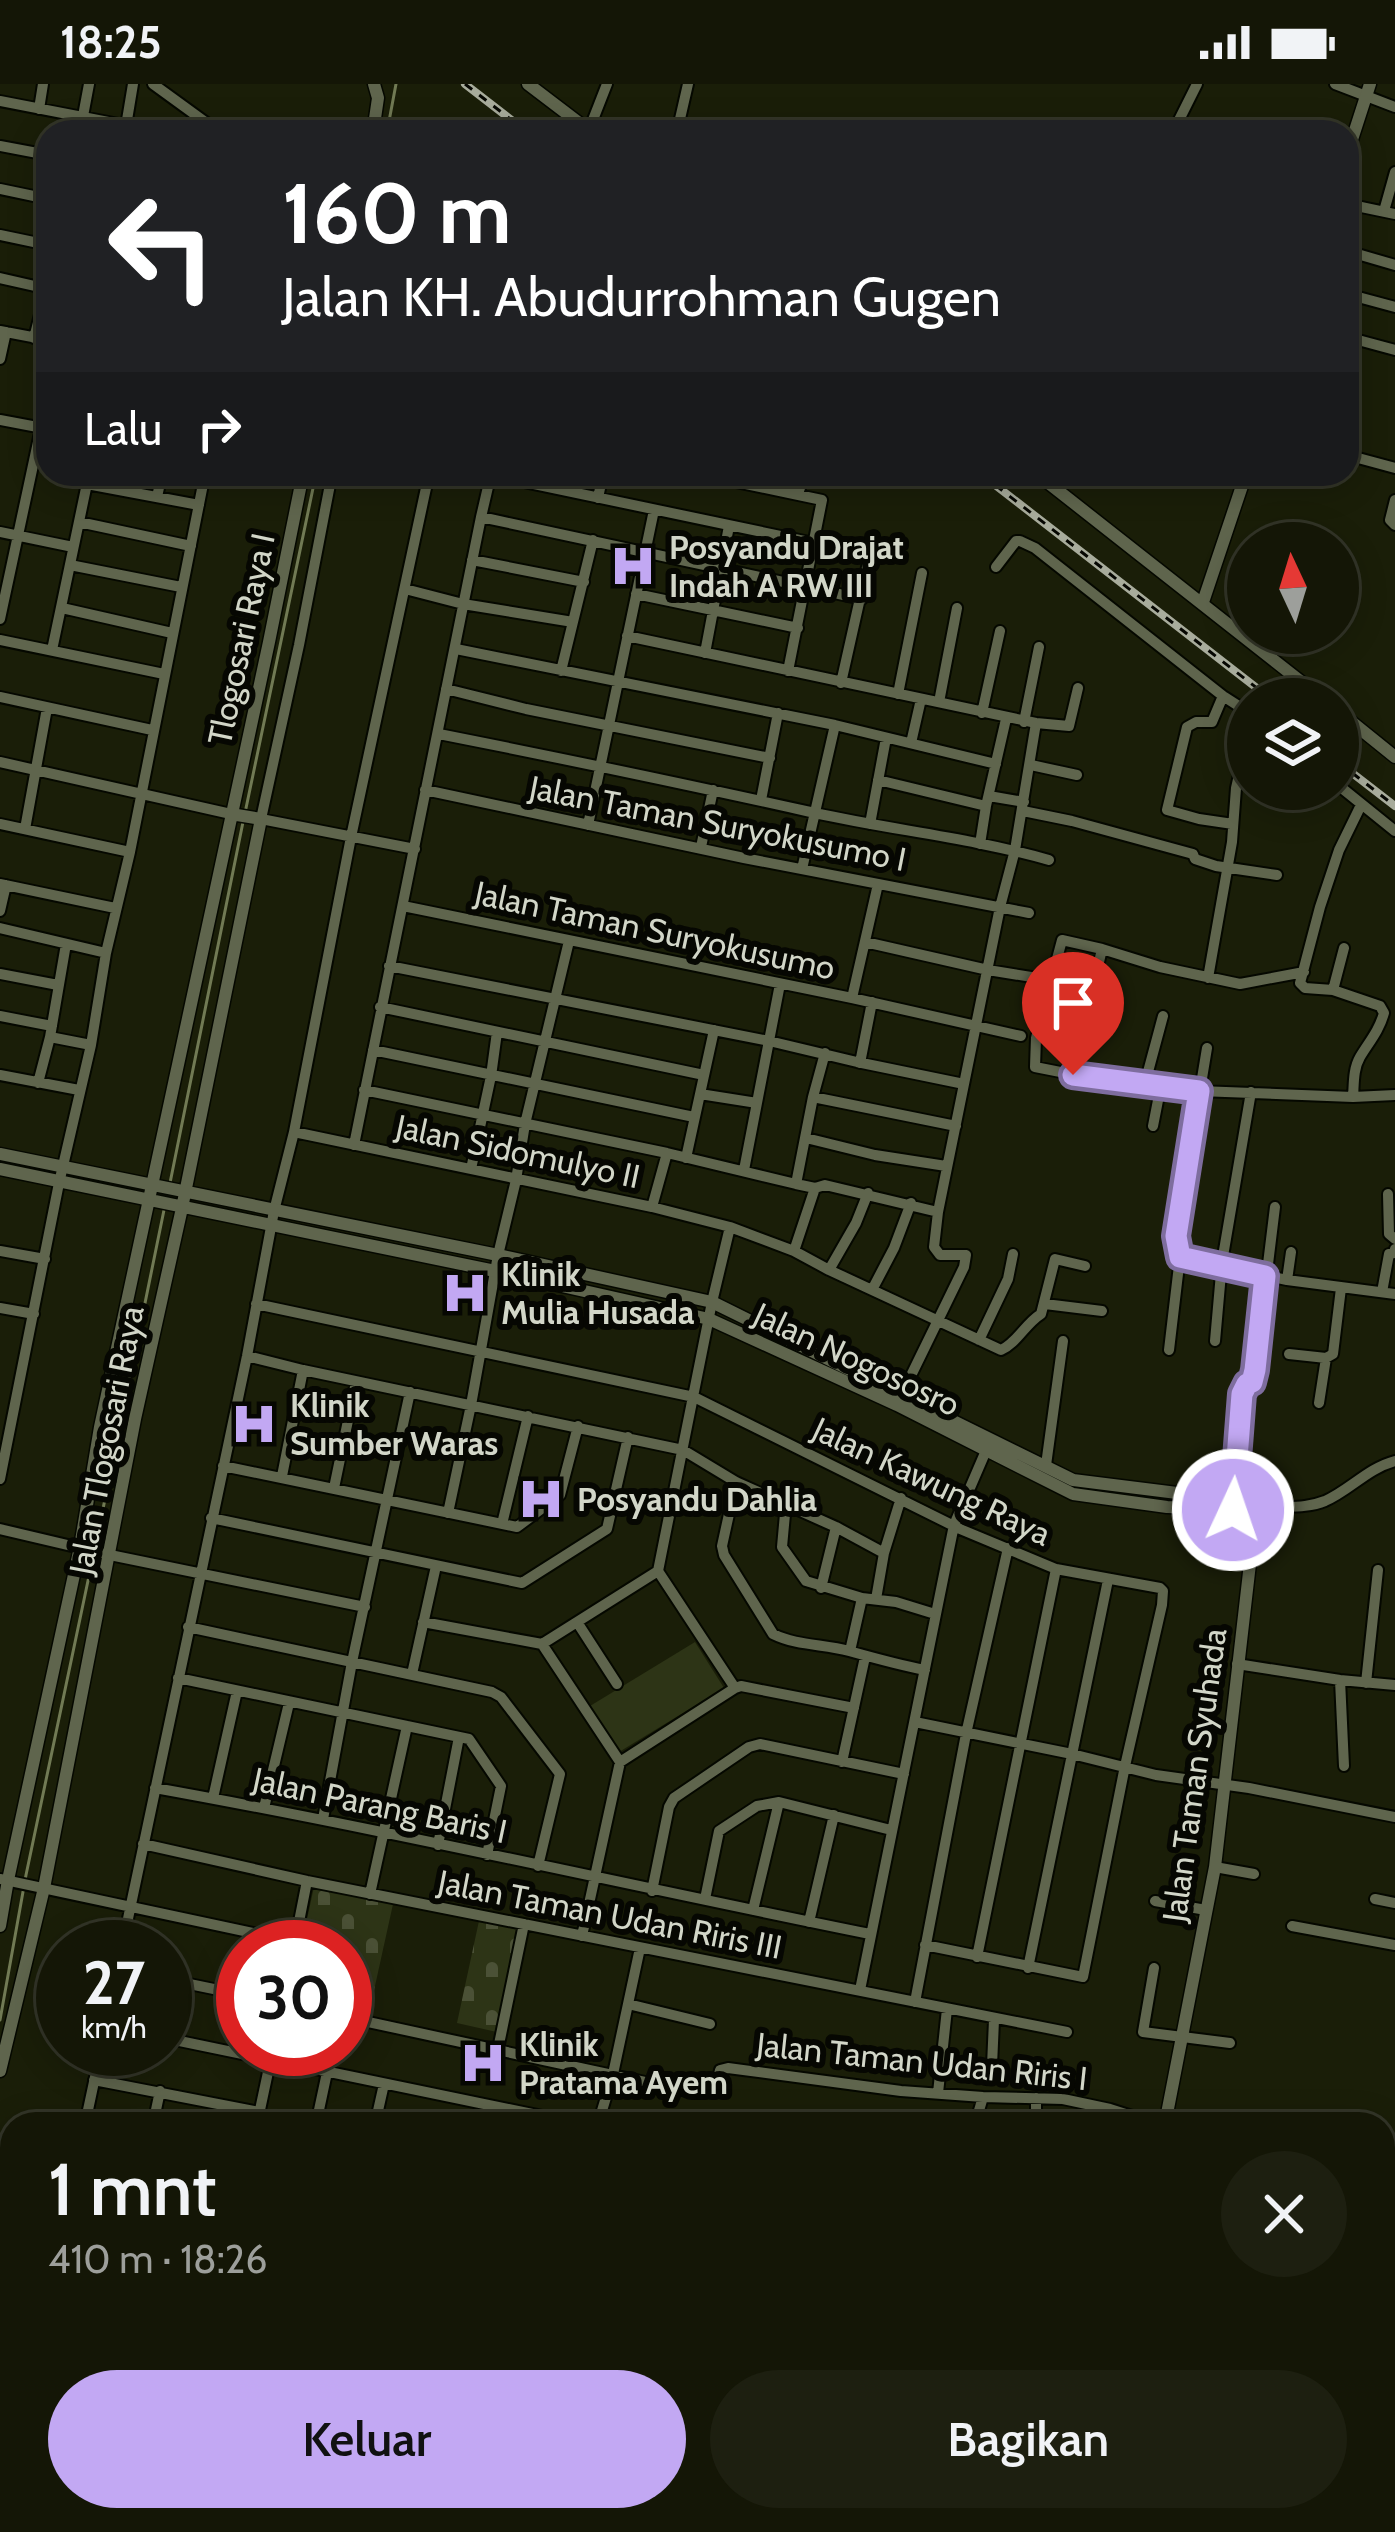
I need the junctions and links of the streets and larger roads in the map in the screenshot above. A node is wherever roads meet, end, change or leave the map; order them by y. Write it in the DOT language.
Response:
graph roads {
  1 [pos="44,84"];
  2 [pos="88,84"];
  3 [pos="133,84"];
  4 [pos="153,84"];
  5 [pos="374,84"];
  6 [pos="528,84"];
  7 [pos="607,84"];
  8 [pos="688,84"];
  9 [pos="1197,84"];
  10 [pos="1335,84"];
  11 [pos="1368,90"];
  12 [pos="0,101"];
  13 [pos="1395,107"];
  14 [pos="39,109"];
  15 [pos="83,116"];
  16 [pos="82,120"];
  17 [pos="100,120"];
  18 [pos="127,120"];
  19 [pos="202,120"];
  20 [pos="375,120"];
  21 [pos="575,120"];
  22 [pos="595,120"];
  23 [pos="679,120"];
  24 [pos="1179,120"];
  25 [pos="1358,120"];
  26 [pos="0,146"];
  27 [pos="36,153"];
  28 [pos="1395,172"];
  29 [pos="0,189"];
  30 [pos="36,196"];
  31 [pos="1359,207"];
  32 [pos="1389,213"];
  33 [pos="0,236"];
  34 [pos="36,243"];
  35 [pos="1359,254"];
  36 [pos="1395,265"];
  37 [pos="0,278"];
  38 [pos="36,285"];
  39 [pos="1359,297"];
  40 [pos="1395,307"];
  41 [pos="3,332"];
  42 [pos="36,338"];
  43 [pos="1359,340"];
  44 [pos="1395,350"];
  45 [pos="0,359"];
  46 [pos="0,420"];
  47 [pos="36,427"];
  48 [pos="1359,458"];
  49 [pos="36,463"];
  50 [pos="1395,468"];
  51 [pos="87,486"];
  52 [pos="115,486"];
  53 [pos="160,486"];
  54 [pos="203,486"];
  55 [pos="300,486"];
  56 [pos="330,486"];
  57 [pos="426,486"];
  58 [pos="488,486"];
  59 [pos="544,486"];
  60 [pos="600,486"];
  61 [pos="776,486"];
  62 [pos="801,486"];
  63 [pos="1052,486"];
  64 [pos="1242,486"];
  65 [pos="798,494"];
  66 [pos="158,497"];
  67 [pos="598,497"];
  68 [pos="1395,500"];
  69 [pos="199,505"];
  70 [pos="654,510"];
  71 [pos="481,517"];
  72 [pos="79,523"];
  73 [pos="1395,525"];
  74 [pos="729,526"];
  75 [pos="0,532"];
  76 [pos="19,535"];
  77 [pos="874,536"];
  78 [pos="593,540"];
  79 [pos="814,543"];
  80 [pos="191,546"];
  81 [pos="73,547"];
  82 [pos="645,551"];
  83 [pos="472,560"];
  84 [pos="70,565"];
  85 [pos="996,567"];
  86 [pos="719,568"];
  87 [pos="922,573"];
  88 [pos="584,582"];
  89 [pos="807,585"];
  90 [pos="181,586"];
  91 [pos="405,589"];
  92 [pos="636,594"];
  93 [pos="862,599"];
  94 [pos="1202,602"];
  95 [pos="463,604"];
  96 [pos="62,608"];
  97 [pos="957,608"];
  98 [pos="712,610"];
  99 [pos="0,619"];
  100 [pos="573,622"];
  101 [pos="798,628"];
  102 [pos="1000,631"];
  103 [pos="172,633"];
  104 [pos="627,636"];
  105 [pos="0,640"];
  106 [pos="1039,646"];
  107 [pos="52,650"];
  108 [pos="456,650"];
  109 [pos="705,653"];
  110 [pos="788,670"];
  111 [pos="561,671"];
  112 [pos="164,674"];
  113 [pos="1297,678"];
  114 [pos="617,682"];
  115 [pos="842,683"];
  116 [pos="1078,688"];
  117 [pos="446,689"];
  118 [pos="898,694"];
  119 [pos="1223,696"];
  120 [pos="0,697"];
  121 [pos="921,699"];
  122 [pos="1227,699"];
  123 [pos="939,702"];
  124 [pos="47,708"];
  125 [pos="778,713"];
  126 [pos="982,713"];
  127 [pos="1006,718"];
  128 [pos="1030,723"];
  129 [pos="608,725"];
  130 [pos="835,725"];
  131 [pos="1359,728"];
  132 [pos="152,730"];
  133 [pos="439,734"];
  134 [pos="886,738"];
  135 [pos="911,743"];
  136 [pos="1395,757"];
  137 [pos="770,758"];
  138 [pos="0,762"];
  139 [pos="996,764"];
  140 [pos="1031,765"];
  141 [pos="600,766"];
  142 [pos="36,770"];
  143 [pos="1077,775"];
  144 [pos="878,780"];
  145 [pos="425,790"];
  146 [pos="712,790"];
  147 [pos="141,794"];
  148 [pos="761,800"];
  149 [pos="987,801"];
  150 [pos="1360,805"];
  151 [pos="1023,806"];
  152 [pos="1234,810"];
  153 [pos="815,813"];
  154 [pos="234,815"];
  155 [pos="258,818"];
  156 [pos="0,824"];
  157 [pos="870,824"];
  158 [pos="1232,824"];
  159 [pos="587,825"];
  160 [pos="25,829"];
  161 [pos="1395,831"];
  162 [pos="351,837"];
  163 [pos="980,844"];
  164 [pos="701,847"];
  165 [pos="415,849"];
  166 [pos="1016,850"];
  167 [pos="130,852"];
  168 [pos="1048,860"];
  169 [pos="1226,867"];
  170 [pos="802,869"];
  171 [pos="1277,875"];
  172 [pos="3,884"];
  173 [pos="878,884"];
  174 [pos="403,906"];
  175 [pos="1000,907"];
  176 [pos="115,908"];
  177 [pos="0,911"];
  178 [pos="1029,913"];
  179 [pos="0,928"];
  180 [pos="569,941"];
  181 [pos="865,942"];
  182 [pos="66,944"];
  183 [pos="1344,948"];
  184 [pos="1102,949"];
  185 [pos="106,952"];
  186 [pos="389,966"];
  187 [pos="988,970"];
  188 [pos="1304,972"];
  189 [pos="0,974"];
  190 [pos="1208,978"];
  191 [pos="1049,980"];
  192 [pos="780,984"];
  193 [pos="58,985"];
  194 [pos="1333,990"];
  195 [pos="852,998"];
  196 [pos="555,1000"];
  197 [pos="872,1002"];
  198 [pos="380,1006"];
  199 [pos="0,1016"];
  200 [pos="1163,1016"];
  201 [pos="978,1026"];
  202 [pos="714,1030"];
  203 [pos="51,1032"];
  204 [pos="497,1032"];
  205 [pos="1021,1036"];
  206 [pos="769,1040"];
  207 [pos="545,1043"];
  208 [pos="91,1045"];
  209 [pos="1207,1048"];
  210 [pos="373,1050"];
  211 [pos="825,1053"];
  212 [pos="860,1063"];
  213 [pos="0,1075"];
  214 [pos="704,1075"];
  215 [pos="1073,1075"];
  216 [pos="491,1076"];
  217 [pos="38,1083"];
  218 [pos="534,1083"];
  219 [pos="1145,1083"];
  220 [pos="964,1084"];
  221 [pos="1161,1085"];
  222 [pos="80,1090"];
  223 [pos="364,1090"];
  224 [pos="1199,1091"];
  225 [pos="1251,1092"];
  226 [pos="700,1094"];
  227 [pos="1395,1094"];
  228 [pos="813,1097"];
  229 [pos="1353,1097"];
  230 [pos="757,1103"];
  231 [pos="482,1114"];
  232 [pos="694,1117"];
  233 [pos="525,1124"];
  234 [pos="956,1126"];
  235 [pos="1153,1126"];
  236 [pos="294,1132"];
  237 [pos="806,1138"];
  238 [pos="354,1145"];
  239 [pos="667,1153"];
  240 [pos="0,1154"];
  241 [pos="686,1158"];
  242 [pos="63,1166"];
  243 [pos="946,1166"];
  244 [pos="0,1169"];
  245 [pos="471,1169"];
  246 [pos="744,1170"];
  247 [pos="517,1180"];
  248 [pos="59,1183"];
  249 [pos="796,1184"];
  250 [pos="153,1186"];
  251 [pos="815,1188"];
  252 [pos="181,1192"];
  253 [pos="868,1193"];
  254 [pos="1388,1194"];
  255 [pos="149,1202"];
  256 [pos="911,1203"];
  257 [pos="652,1207"];
  258 [pos="1275,1207"];
  259 [pos="177,1208"];
  260 [pos="274,1211"];
  261 [pos="938,1212"];
  262 [pos="272,1227"];
  263 [pos="730,1227"];
  264 [pos="1395,1239"];
  265 [pos="1395,1249"];
  266 [pos="0,1251"];
  267 [pos="794,1251"];
  268 [pos="1292,1252"];
  269 [pos="1013,1254"];
  270 [pos="498,1255"];
  271 [pos="1180,1257"];
  272 [pos="45,1259"];
  273 [pos="1085,1266"];
  274 [pos="1222,1268"];
  275 [pos="829,1270"];
  276 [pos="495,1271"];
  277 [pos="1265,1276"];
  278 [pos="1287,1280"];
  279 [pos="873,1288"];
  280 [pos="1341,1288"];
  281 [pos="1389,1293"];
  282 [pos="712,1302"];
  283 [pos="256,1304"];
  284 [pos="1046,1304"];
  285 [pos="0,1308"];
  286 [pos="1102,1311"];
  287 [pos="34,1314"];
  288 [pos="709,1319"];
  289 [pos="939,1319"];
  290 [pos="979,1340"];
  291 [pos="1063,1341"];
  292 [pos="1215,1341"];
  293 [pos="1168,1350"];
  294 [pos="479,1351"];
  295 [pos="1289,1354"];
  296 [pos="247,1356"];
  297 [pos="1327,1358"];
  298 [pos="303,1370"];
  299 [pos="356,1382"];
  300 [pos="410,1392"];
  301 [pos="902,1394"];
  302 [pos="694,1397"];
  303 [pos="1318,1402"];
  304 [pos="471,1405"];
  305 [pos="528,1416"];
  306 [pos="6,1421"];
  307 [pos="578,1426"];
  308 [pos="628,1437"];
  309 [pos="988,1445"];
  310 [pos="683,1450"];
  311 [pos="1395,1461"];
  312 [pos="1046,1465"];
  313 [pos="223,1466"];
  314 [pos="0,1476"];
  315 [pos="282,1476"];
  316 [pos="736,1482"];
  317 [pos="334,1488"];
  318 [pos="901,1498"];
  319 [pos="1168,1500"];
  320 [pos="387,1501"];
  321 [pos="786,1503"];
  322 [pos="1233,1505"];
  323 [pos="1259,1507"];
  324 [pos="448,1513"];
  325 [pos="211,1517"];
  326 [pos="502,1524"];
  327 [pos="954,1525"];
  328 [pos="836,1527"];
  329 [pos="0,1528"];
  330 [pos="83,1548"];
  331 [pos="1008,1549"];
  332 [pos="376,1553"];
  333 [pos="884,1553"];
  334 [pos="107,1554"];
  335 [pos="436,1567"];
  336 [pos="1056,1569"];
  337 [pos="1378,1570"];
  338 [pos="658,1571"];
  339 [pos="201,1572"];
  340 [pos="1108,1580"];
  341 [pos="821,1588"];
  342 [pos="862,1598"];
  343 [pos="876,1599"];
  344 [pos="365,1607"];
  345 [pos="935,1614"];
  346 [pos="424,1622"];
  347 [pos="577,1622"];
  348 [pos="188,1627"];
  349 [pos="542,1644"];
  350 [pos="850,1651"];
  351 [pos="865,1657"];
  352 [pos="352,1662"];
  353 [pos="1237,1664"];
  354 [pos="925,1670"];
  355 [pos="412,1674"];
  356 [pos="178,1678"];
  357 [pos="1340,1680"];
  358 [pos="1366,1683"];
  359 [pos="617,1684"];
  360 [pos="1395,1685"];
  361 [pos="735,1688"];
  362 [pos="237,1691"];
  363 [pos="289,1703"];
  364 [pos="854,1708"];
  365 [pos="344,1712"];
  366 [pos="915,1722"];
  367 [pos="406,1726"];
  368 [pos="966,1734"];
  369 [pos="460,1737"];
  370 [pos="1022,1744"];
  371 [pos="1072,1754"];
  372 [pos="620,1762"];
  373 [pos="842,1762"];
  374 [pos="1344,1766"];
  375 [pos="1132,1768"];
  376 [pos="904,1774"];
  377 [pos="1226,1786"];
  378 [pos="155,1788"];
  379 [pos="213,1798"];
  380 [pos="779,1802"];
  381 [pos="264,1808"];
  382 [pos="834,1815"];
  383 [pos="1395,1817"];
  384 [pos="323,1819"];
  385 [pos="891,1830"];
  386 [pos="382,1832"];
  387 [pos="143,1844"];
  388 [pos="437,1845"];
  389 [pos="488,1855"];
  390 [pos="538,1866"];
  391 [pos="1215,1867"];
  392 [pos="1254,1874"];
  393 [pos="595,1879"];
  394 [pos="9,1881"];
  395 [pos="307,1882"];
  396 [pos="42,1887"];
  397 [pos="652,1891"];
  398 [pos="370,1894"];
  399 [pos="705,1899"];
  400 [pos="1376,1899"];
  401 [pos="1155,1901"];
  402 [pos="1395,1903"];
  403 [pos="130,1906"];
  404 [pos="753,1910"];
  405 [pos="1206,1910"];
  406 [pos="127,1920"];
  407 [pos="300,1920"];
  408 [pos="808,1922"];
  409 [pos="524,1924"];
  410 [pos="0,1926"];
  411 [pos="216,1926"];
  412 [pos="1292,1926"];
  413 [pos="870,1934"];
  414 [pos="582,1936"];
  415 [pos="1395,1945"];
  416 [pos="925,1946"];
  417 [pos="640,1948"];
  418 [pos="977,1957"];
  419 [pos="1028,1968"];
  420 [pos="1154,1968"];
  421 [pos="860,1990"];
  422 [pos="915,2002"];
  423 [pos="628,2004"];
  424 [pos="947,2009"];
  425 [pos="994,2020"];
  426 [pos="372,2023"];
  427 [pos="710,2024"];
  428 [pos="1066,2032"];
  429 [pos="1181,2036"];
  430 [pos="1230,2043"];
  431 [pos="498,2049"];
  432 [pos="992,2066"];
  433 [pos="0,2071"];
  434 [pos="613,2074"];
  435 [pos="95,2076"];
  436 [pos="267,2076"];
  437 [pos="326,2076"];
  438 [pos="343,2076"];
  439 [pos="94,2080"];
  440 [pos="384,2084"];
  441 [pos="160,2091"];
  442 [pos="938,2093"];
  443 [pos="983,2097"];
  444 [pos="1036,2098"];
  445 [pos="87,2112"];
  446 [pos="156,2112"];
  447 [pos="236,2112"];
  448 [pos="259,2112"];
  449 [pos="319,2112"];
  450 [pos="378,2112"];
  451 [pos="522,2112"];
  452 [pos="602,2112"];
  453 [pos="979,2112"];
  454 [pos="1036,2112"];
  455 [pos="1120,2112"];
  456 [pos="1164,2112"];
  1 -- 14 [label="street"];
  2 -- 15 [label="street"];
  3 -- 18 [label="street"];
  4 -- 19 [label="street"];
  5 -- 20 [label="street"];
  6 -- 21 [label="street"];
  7 -- 22 [label="street"];
  8 -- 23 [label="street"];
  9 -- 24 [label="street"];
  10 -- 11 [label="street"];
  11 -- 13 [label="street"];
  11 -- 25 [label="street"];
  12 -- 14 [label="street"];
  14 -- 15 [label="street"];
  15 -- 16 [label="street"];
  15 -- 17 [label="street"];
  26 -- 27 [label="street"];
  28 -- 32 [label="street"];
  29 -- 30 [label="street"];
  31 -- 32 [label="street"];
  33 -- 34 [label="street"];
  35 -- 36 [label="street"];
  37 -- 38 [label="street"];
  39 -- 40 [label="street"];
  41 -- 42 [label="street"];
  41 -- 45 [label="street"];
  43 -- 44 [label="street"];
  46 -- 47 [label="street"];
  48 -- 50 [label="street"];
  49 -- 76 [label="street"];
  51 -- 72 [label="street"];
  52 -- 66 [label="street"];
  53 -- 66 [label="street"];
  54 -- 69 [label="street"];
  55 -- 154 [label="street, Tlogosari Raya I"];
  56 -- 155 [label="street"];
  57 -- 91 [label="street"];
  58 -- 71 [label="street"];
  59 -- 67 [label="street"];
  60 -- 67 [label="street"];
  61 -- 65 [label="street"];
  62 -- 65 [label="street"];
  63 -- 94 [label="street"];
  64 -- 94 [label="street"];
  65 -- 79 [label="street"];
  66 -- 69 [label="street"];
  67 -- 70 [label="street"];
  68 -- 73 [label="street"];
  69 -- 80 [label="street"];
  70 -- 74 [label="street"];
  70 -- 82 [label="street"];
  71 -- 78 [label="street"];
  71 -- 83 [label="street"];
  72 -- 80 [label="street"];
  72 -- 81 [label="street"];
  74 -- 79 [label="street"];
  74 -- 86 [label="street"];
  75 -- 76 [label="street"];
  76 -- 81 [label="street"];
  76 -- 99 [label="street"];
  77 -- 93 [label="street"];
  78 -- 82 [label="street"];
  78 -- 88 [label="street"];
  79 -- 89 [label="street"];
  80 -- 90 [label="street"];
  81 -- 84 [label="street"];
  82 -- 86 [label="street"];
  82 -- 92 [label="street"];
  83 -- 88 [label="street"];
  83 -- 95 [label="street"];
  84 -- 90 [label="street"];
  84 -- 96 [label="street"];
  85 -- 119 [label="street"];
  86 -- 89 [label="street"];
  86 -- 98 [label="street"];
  87 -- 118 [label="street"];
  88 -- 100 [label="street"];
  89 -- 93 [label="street"];
  89 -- 101 [label="street"];
  90 -- 103 [label="street"];
  91 -- 95 [label="street"];
  91 -- 162 [label="street"];
  92 -- 98 [label="street"];
  92 -- 104 [label="street"];
  93 -- 115 [label="street"];
  94 -- 113 [label="street"];
  95 -- 100 [label="street"];
  95 -- 108 [label="street"];
  96 -- 103 [label="street"];
  96 -- 107 [label="street"];
  97 -- 123 [label="street"];
  98 -- 101 [label="street"];
  98 -- 109 [label="street"];
  100 -- 111 [label="street"];
  101 -- 110 [label="street"];
  102 -- 126 [label="street"];
  103 -- 112 [label="street"];
  104 -- 109 [label="street"];
  104 -- 114 [label="street"];
  105 -- 107 [label="street"];
  106 -- 128 [label="street"];
  107 -- 112 [label="street"];
  108 -- 111 [label="street"];
  108 -- 117 [label="street"];
  109 -- 110 [label="street"];
  110 -- 115 [label="street"];
  111 -- 114 [label="street"];
  112 -- 132 [label="street"];
  114 -- 125 [label="street"];
  114 -- 129 [label="street"];
  115 -- 118 [label="street"];
  116 -- 128 [label="street"];
  117 -- 129 [label="street"];
  117 -- 133 [label="street"];
  118 -- 121 [label="street"];
  119 -- 122 [label="street"];
  119 -- 158 [label="street"];
  120 -- 124 [label="street"];
  121 -- 123 [label="street"];
  121 -- 135 [label="street"];
  123 -- 126 [label="street"];
  124 -- 132 [label="street"];
  124 -- 142 [label="street"];
  125 -- 130 [label="street"];
  125 -- 137 [label="street"];
  126 -- 127 [label="street"];
  127 -- 128 [label="street"];
  127 -- 139 [label="street"];
  128 -- 140 [label="street"];
  129 -- 137 [label="street"];
  129 -- 141 [label="street"];
  130 -- 134 [label="street"];
  130 -- 153 [label="street"];
  131 -- 136 [label="street"];
  132 -- 147 [label="street"];
  133 -- 141 [label="street"];
  133 -- 145 [label="street"];
  134 -- 135 [label="street"];
  134 -- 144 [label="street"];
  135 -- 139 [label="street"];
  137 -- 148 [label="street"];
  138 -- 142 [label="street"];
  139 -- 149 [label="street"];
  140 -- 143 [label="street"];
  140 -- 151 [label="street"];
  141 -- 146 [label="street"];
  141 -- 159 [label="street"];
  142 -- 147 [label="street"];
  142 -- 160 [label="street"];
  144 -- 149 [label="street"];
  144 -- 157 [label="street"];
  145 -- 159 [label="street, Jalan Taman Suryokusumo I"];
  145 -- 165 [label="street"];
  146 -- 148 [label="street"];
  146 -- 164 [label="street"];
  147 -- 154 [label="street"];
  147 -- 167 [label="street"];
  148 -- 153 [label="street"];
  149 -- 151 [label="street"];
  149 -- 163 [label="street"];
  150 -- 161 [label="street"];
  150 -- 188 [label="street"];
  151 -- 166 [label="street"];
  151 -- 169 [label="street"];
  152 -- 158 [label="street"];
  153 -- 157 [label="street"];
  153 -- 170 [label="street"];
  154 -- 155 [label="street"];
  154 -- 250 [label="street, Jalan Tlogosari Raya"];
  155 -- 162 [label="street"];
  155 -- 252 [label="street, Jalan Tlogosari Raya"];
  156 -- 160 [label="street"];
  157 -- 163 [label="street"];
  158 -- 169 [label="street"];
  159 -- 164 [label="street, Jalan Taman Suryokusumo I"];
  160 -- 167 [label="street"];
  162 -- 165 [label="street"];
  162 -- 236 [label="street"];
  163 -- 166 [label="street"];
  164 -- 170 [label="street, Jalan Taman Suryokusumo I"];
  165 -- 174 [label="street"];
  166 -- 168 [label="street"];
  166 -- 175 [label="street"];
  167 -- 176 [label="street"];
  169 -- 171 [label="street"];
  169 -- 190 [label="street"];
  170 -- 173 [label="street, Jalan Taman Suryokusumo I"];
  172 -- 176 [label="street"];
  172 -- 177 [label="street"];
  173 -- 175 [label="street, Jalan Taman Suryokusumo I"];
  173 -- 181 [label="street, Jalan Taman Suryokusumo"];
  174 -- 180 [label="street, Jalan Taman Suryokusumo"];
  174 -- 186 [label="street"];
  175 -- 178 [label="street, Jalan Taman Suryokusumo I"];
  175 -- 187 [label="street"];
  176 -- 185 [label="street"];
  179 -- 182 [label="street"];
  180 -- 192 [label="street, Jalan Taman Suryokusumo"];
  180 -- 196 [label="street"];
  181 -- 187 [label="street"];
  181 -- 195 [label="street, Jalan Taman Suryokusumo"];
  182 -- 185 [label="street"];
  182 -- 193 [label="street"];
  183 -- 194 [label="street"];
  184 -- 190 [label="street"];
  184 -- 191 [label="street"];
  184 -- 215 [label="street"];
  185 -- 208 [label="street"];
  186 -- 196 [label="street"];
  186 -- 198 [label="street"];
  187 -- 191 [label="street"];
  187 -- 201 [label="street"];
  188 -- 190 [label="street"];
  188 -- 194 [label="street"];
  189 -- 193 [label="street"];
  191 -- 215 [label="street"];
  192 -- 195 [label="street, Jalan Taman Suryokusumo"];
  192 -- 206 [label="street"];
  193 -- 203 [label="street"];
  194 -- 229 [label="street"];
  195 -- 197 [label="street"];
  196 -- 202 [label="street"];
  196 -- 207 [label="street"];
  197 -- 201 [label="street"];
  197 -- 212 [label="street"];
  198 -- 204 [label="street"];
  198 -- 210 [label="street"];
  199 -- 203 [label="street"];
  200 -- 219 [label="street"];
  201 -- 205 [label="street"];
  201 -- 220 [label="street"];
  202 -- 206 [label="street"];
  202 -- 214 [label="street"];
  203 -- 208 [label="street"];
  203 -- 217 [label="street"];
  204 -- 207 [label="street"];
  204 -- 216 [label="street"];
  206 -- 211 [label="street"];
  206 -- 230 [label="street"];
  207 -- 214 [label="street"];
  207 -- 218 [label="street"];
  208 -- 222 [label="street"];
  209 -- 224 [label="street"];
  210 -- 216 [label="street"];
  210 -- 223 [label="street"];
  211 -- 212 [label="street"];
  211 -- 228 [label="street"];
  212 -- 220 [label="street"];
  213 -- 217 [label="street"];
  214 -- 226 [label="street"];
  215 -- 219 [label="street"];
  216 -- 218 [label="street"];
  216 -- 231 [label="street"];
  217 -- 222 [label="street"];
  218 -- 232 [label="street"];
  218 -- 233 [label="street"];
  219 -- 221 [label="street"];
  220 -- 234 [label="street"];
  221 -- 224 [label="street"];
  221 -- 235 [label="street"];
  222 -- 242 [label="street"];
  223 -- 231 [label="street"];
  223 -- 238 [label="street"];
  224 -- 225 [label="street"];
  224 -- 271 [label="street"];
  225 -- 229 [label="street"];
  225 -- 274 [label="street"];
  226 -- 230 [label="street"];
  226 -- 232 [label="street"];
  227 -- 229 [label="street"];
  228 -- 234 [label="street"];
  228 -- 237 [label="street"];
  230 -- 246 [label="street"];
  231 -- 233 [label="street"];
  231 -- 245 [label="street"];
  232 -- 241 [label="street"];
  233 -- 239 [label="street"];
  233 -- 247 [label="street"];
  234 -- 243 [label="street"];
  236 -- 238 [label="street, Jalan Sidomulyo II"];
  236 -- 260 [label="street"];
  237 -- 243 [label="street"];
  237 -- 249 [label="street"];
  238 -- 245 [label="street, Jalan Sidomulyo II"];
  239 -- 241 [label="street"];
  239 -- 257 [label="street"];
  240 -- 242 [label="street, Jalan Nogososro"];
  241 -- 246 [label="street"];
  242 -- 248 [label="street"];
  242 -- 250 [label="street, Jalan Nogososro"];
  243 -- 261 [label="street"];
  244 -- 248 [label="street, Jalan Nogososro"];
  245 -- 247 [label="street, Jalan Sidomulyo II"];
  246 -- 249 [label="street"];
  247 -- 257 [label="street, Jalan Sidomulyo II"];
  247 -- 270 [label="street"];
  248 -- 255 [label="street, Jalan Nogososro"];
  248 -- 272 [label="street"];
  249 -- 251 [label="street"];
  250 -- 252 [label="street, Jalan Nogososro"];
  250 -- 255 [label="street, Jalan Tlogosari Raya"];
  251 -- 253 [label="street"];
  251 -- 267 [label="street"];
  252 -- 259 [label="street, Jalan Tlogosari Raya"];
  252 -- 260 [label="street, Jalan Nogososro"];
  253 -- 256 [label="street"];
  253 -- 275 [label="street"];
  254 -- 264 [label="street"];
  255 -- 259 [label="street, Jalan Nogososro"];
  255 -- 330 [label="street, Jalan Tlogosari Raya"];
  256 -- 261 [label="street"];
  256 -- 279 [label="street"];
  257 -- 263 [label="street, Jalan Sidomulyo II"];
  258 -- 277 [label="street"];
  259 -- 262 [label="street, Jalan Nogososro"];
  259 -- 334 [label="street, Jalan Tlogosari Raya"];
  260 -- 262 [label="street"];
  260 -- 270 [label="street, Jalan Nogososro"];
  261 -- 289 [label="street"];
  262 -- 276 [label="street, Jalan Nogososro"];
  262 -- 283 [label="street"];
  263 -- 267 [label="street, Jalan Sidomulyo II"];
  263 -- 282 [label="street"];
  265 -- 281 [label="street"];
  266 -- 272 [label="street"];
  267 -- 275 [label="street, Jalan Sidomulyo II"];
  268 -- 278 [label="street"];
  269 -- 290 [label="street"];
  270 -- 276 [label="street"];
  270 -- 282 [label="street, Jalan Nogososro"];
  271 -- 274 [label="street"];
  271 -- 293 [label="street"];
  272 -- 287 [label="street"];
  273 -- 284 [label="street"];
  274 -- 277 [label="street"];
  274 -- 292 [label="street"];
  275 -- 279 [label="street, Jalan Sidomulyo II"];
  276 -- 288 [label="street, Jalan Nogososro"];
  276 -- 294 [label="street"];
  277 -- 278 [label="street"];
  277 -- 322 [label="street"];
  278 -- 280 [label="street"];
  279 -- 289 [label="street, Jalan Sidomulyo II"];
  280 -- 281 [label="street"];
  280 -- 297 [label="street"];
  282 -- 288 [label="street"];
  282 -- 301 [label="street, Jalan Nogososro"];
  283 -- 294 [label="street, Jalan Kawung Raya"];
  283 -- 296 [label="street"];
  284 -- 286 [label="street"];
  284 -- 290 [label="street, Jalan Sidomulyo II"];
  285 -- 287 [label="street"];
  287 -- 306 [label="street"];
  288 -- 302 [label="street"];
  288 -- 309 [label="street, Jalan Nogososro"];
  289 -- 290 [label="street, Jalan Sidomulyo II"];
  289 -- 301 [label="street"];
  291 -- 312 [label="street"];
  294 -- 302 [label="street, Jalan Kawung Raya"];
  294 -- 304 [label="street"];
  295 -- 297 [label="street"];
  296 -- 298 [label="street"];
  296 -- 313 [label="street"];
  297 -- 303 [label="street"];
  298 -- 299 [label="street"];
  298 -- 315 [label="street"];
  299 -- 300 [label="street"];
  299 -- 317 [label="street"];
  300 -- 304 [label="street"];
  300 -- 320 [label="street"];
  301 -- 309 [label="street, Jalan Nogososro"];
  302 -- 310 [label="street"];
  302 -- 318 [label="street, Jalan Kawung Raya"];
  304 -- 305 [label="street"];
  304 -- 324 [label="street"];
  305 -- 307 [label="street"];
  305 -- 326 [label="street"];
  306 -- 314 [label="street"];
  307 -- 308 [label="street"];
  307 -- 326 [label="street"];
  308 -- 310 [label="street"];
  308 -- 335 [label="street"];
  309 -- 312 [label="street, Jalan Nogososro"];
  309 -- 319 [label="street, Jalan Nogososro"];
  309 -- 327 [label="street"];
  310 -- 316 [label="street"];
  310 -- 338 [label="street"];
  311 -- 323 [label="street"];
  312 -- 319 [label="street, Jalan Nogososro"];
  313 -- 315 [label="street"];
  313 -- 325 [label="street"];
  315 -- 317 [label="street"];
  316 -- 321 [label="street"];
  316 -- 350 [label="street"];
  317 -- 320 [label="street"];
  318 -- 327 [label="street, Jalan Kawung Raya"];
  318 -- 333 [label="street"];
  319 -- 322 [label="street, Jalan Nogososro"];
  320 -- 324 [label="street"];
  320 -- 332 [label="street"];
  321 -- 328 [label="street"];
  321 -- 341 [label="street"];
  322 -- 323 [label="street, Jalan Nogososro"];
  323 -- 353 [label="street, Jalan Taman Syuhada"];
  324 -- 326 [label="street"];
  325 -- 332 [label="street"];
  325 -- 339 [label="street"];
  327 -- 331 [label="street, Jalan Kawung Raya"];
  327 -- 345 [label="street"];
  328 -- 333 [label="street"];
  328 -- 341 [label="street"];
  329 -- 330 [label="street"];
  330 -- 334 [label="street"];
  330 -- 394 [label="street, Jalan Tlogosari Raya"];
  331 -- 336 [label="street, Jalan Kawung Raya"];
  331 -- 368 [label="street"];
  332 -- 335 [label="street"];
  332 -- 344 [label="street"];
  333 -- 343 [label="street"];
  334 -- 339 [label="street"];
  334 -- 396 [label="street, Jalan Tlogosari Raya"];
  335 -- 346 [label="street"];
  336 -- 340 [label="street, Jalan Kawung Raya"];
  336 -- 370 [label="street"];
  337 -- 358 [label="street"];
  338 -- 347 [label="street"];
  338 -- 361 [label="street"];
  339 -- 344 [label="street"];
  339 -- 348 [label="street"];
  340 -- 371 [label="street"];
  340 -- 375 [label="street, Jalan Kawung Raya"];
  341 -- 342 [label="street"];
  342 -- 343 [label="street"];
  342 -- 350 [label="street"];
  343 -- 345 [label="street"];
  344 -- 352 [label="street"];
  345 -- 354 [label="street"];
  346 -- 349 [label="street"];
  346 -- 355 [label="street"];
  347 -- 349 [label="street"];
  347 -- 359 [label="street"];
  348 -- 352 [label="street"];
  348 -- 356 [label="street"];
  349 -- 372 [label="street"];
  350 -- 351 [label="street"];
  351 -- 354 [label="street"];
  351 -- 364 [label="street"];
  352 -- 355 [label="street"];
  352 -- 365 [label="street"];
  353 -- 357 [label="street"];
  353 -- 377 [label="street, Jalan Taman Syuhada"];
  354 -- 366 [label="street"];
  355 -- 390 [label="street"];
  356 -- 362 [label="street"];
  356 -- 378 [label="street"];
  357 -- 358 [label="street"];
  357 -- 374 [label="street"];
  358 -- 360 [label="street"];
  361 -- 364 [label="street"];
  361 -- 372 [label="street"];
  362 -- 363 [label="street"];
  362 -- 379 [label="street"];
  363 -- 365 [label="street"];
  363 -- 381 [label="street"];
  364 -- 373 [label="street"];
  365 -- 367 [label="street"];
  365 -- 384 [label="street"];
  366 -- 368 [label="street"];
  366 -- 376 [label="street"];
  367 -- 369 [label="street"];
  367 -- 386 [label="street"];
  368 -- 370 [label="street"];
  368 -- 416 [label="street"];
  369 -- 388 [label="street"];
  369 -- 389 [label="street"];
  370 -- 371 [label="street"];
  370 -- 418 [label="street"];
  371 -- 375 [label="street"];
  371 -- 419 [label="street"];
  372 -- 393 [label="street"];
  373 -- 376 [label="street"];
  373 -- 397 [label="street"];
  375 -- 377 [label="street"];
  375 -- 419 [label="street"];
  376 -- 385 [label="street"];
  377 -- 383 [label="street"];
  377 -- 391 [label="street, Jalan Taman Syuhada"];
  378 -- 379 [label="street, Jalan Parang Baris I"];
  378 -- 387 [label="street"];
  379 -- 381 [label="street, Jalan Parang Baris I"];
  380 -- 382 [label="street"];
  380 -- 399 [label="street"];
  380 -- 404 [label="street"];
  381 -- 384 [label="street, Jalan Parang Baris I"];
  382 -- 385 [label="street"];
  382 -- 408 [label="street"];
  384 -- 386 [label="street, Jalan Parang Baris I"];
  385 -- 413 [label="street"];
  386 -- 388 [label="street, Jalan Parang Baris I"];
  386 -- 398 [label="street"];
  387 -- 395 [label="street, Jalan Taman Udan Riris III"];
  387 -- 403 [label="street"];
  388 -- 389 [label="street, Jalan Parang Baris I"];
  389 -- 390 [label="street, Jalan Parang Baris I"];
  390 -- 393 [label="street, Jalan Parang Baris I"];
  391 -- 392 [label="street"];
  391 -- 405 [label="street, Jalan Taman Syuhada"];
  393 -- 397 [label="street, Jalan Parang Baris I"];
  393 -- 414 [label="street"];
  394 -- 396 [label="street"];
  394 -- 410 [label="street, Jalan Tlogosari Raya"];
  395 -- 398 [label="street, Jalan Taman Udan Riris III"];
  395 -- 407 [label="street"];
  396 -- 403 [label="street"];
  396 -- 433 [label="street, Jalan Tlogosari Raya"];
  397 -- 399 [label="street, Jalan Parang Baris I"];
  398 -- 409 [label="street, Jalan Taman Udan Riris III"];
  399 -- 404 [label="street, Jalan Parang Baris I"];
  400 -- 402 [label="street"];
  401 -- 405 [label="street"];
  403 -- 406 [label="street"];
  403 -- 411 [label="street"];
  404 -- 408 [label="street, Jalan Parang Baris I"];
  405 -- 429 [label="street, Jalan Taman Syuhada"];
  408 -- 413 [label="street, Jalan Parang Baris I"];
  409 -- 414 [label="street, Jalan Taman Udan Riris III"];
  409 -- 431 [label="street"];
  412 -- 415 [label="street"];
  413 -- 421 [label="street"];
  414 -- 417 [label="street, Jalan Taman Udan Riris III"];
  416 -- 418 [label="street"];
  416 -- 422 [label="street"];
  417 -- 421 [label="street, Jalan Taman Udan Riris III"];
  417 -- 423 [label="street"];
  418 -- 419 [label="street"];
  420 -- 429 [label="street"];
  421 -- 422 [label="street, Jalan Taman Udan Riris III"];
  422 -- 424 [label="street, Jalan Taman Udan Riris III"];
  423 -- 427 [label="street"];
  423 -- 434 [label="street"];
  424 -- 425 [label="street, Jalan Taman Udan Riris III"];
  424 -- 442 [label="street"];
  425 -- 428 [label="street, Jalan Taman Udan Riris III"];
  425 -- 432 [label="street"];
  426 -- 431 [label="street, Jalan Taman Udan Riris I"];
  429 -- 430 [label="street"];
  429 -- 456 [label="street, Jalan Taman Syuhada"];
  431 -- 434 [label="street, Jalan Taman Udan Riris I"];
  434 -- 442 [label="street, Jalan Taman Udan Riris I"];
  434 -- 452 [label="street"];
  435 -- 439 [label="street"];
  436 -- 448 [label="street"];
  437 -- 449 [label="street"];
  438 -- 440 [label="street"];
  439 -- 441 [label="street"];
  439 -- 445 [label="street"];
  440 -- 450 [label="street"];
  440 -- 451 [label="street"];
  441 -- 446 [label="street"];
  441 -- 447 [label="street"];
  442 -- 443 [label="street, Jalan Taman Udan Riris I"];
  443 -- 444 [label="street, Jalan Taman Udan Riris I"];
  443 -- 453 [label="street"];
  444 -- 454 [label="street"];
  444 -- 455 [label="street, Jalan Taman Udan Riris I"];
}
